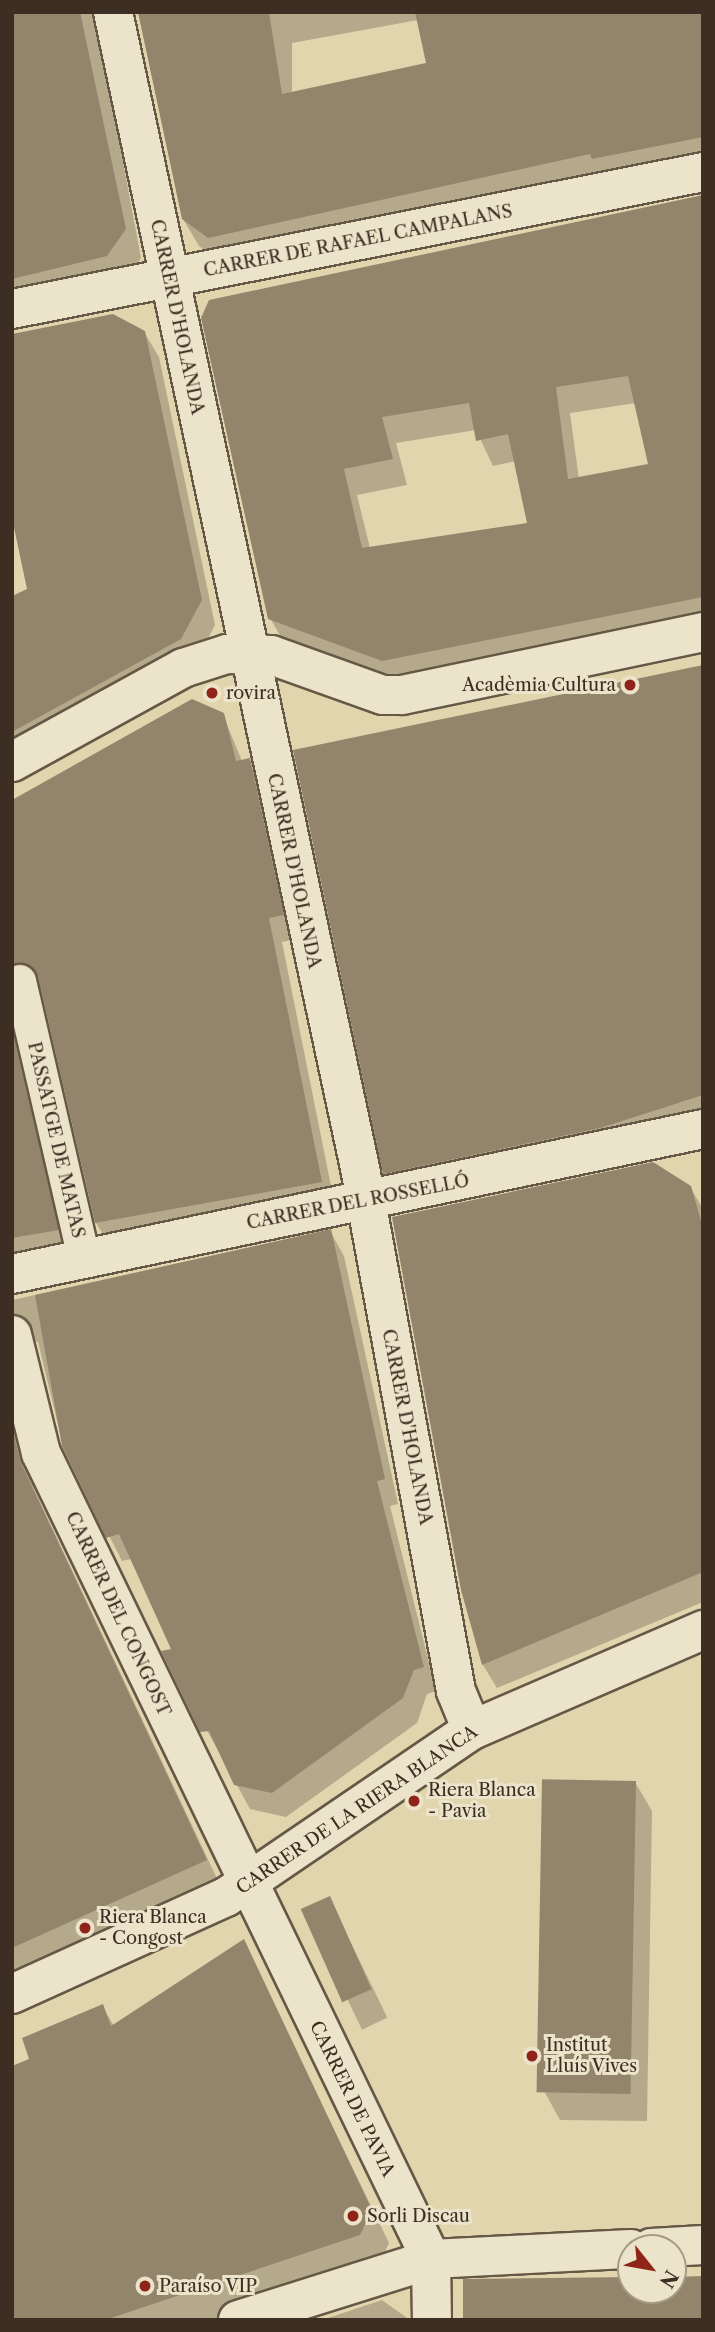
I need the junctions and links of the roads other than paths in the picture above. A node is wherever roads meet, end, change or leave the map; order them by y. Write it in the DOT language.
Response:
graph roads {
  1 [pos="113,12"];
  2 [pos="703,172"];
  3 [pos="168,279"];
  4 [pos="12,309"];
  5 [pos="703,632"];
  6 [pos="250,651"];
  7 [pos="12,762"];
  8 [pos="20,981"];
  9 [pos="703,1129"];
  10 [pos="366,1201"];
  11 [pos="83,1258"];
  12 [pos="12,1274"];
  13 [pos="12,1335"];
  14 [pos="703,1630"];
  15 [pos="472,1730"];
  16 [pos="246,1885"];
  17 [pos="12,1994"];
  18 [pos="617,2250"];
  19 [pos="431,2259"];
  20 [pos="238,2320"];
  21 [pos="432,2320"];
  1 -- 3 [label="street, CARRER D'HOLANDA"];
  2 -- 3 [label="street, CARRER DE RAFAEL CAMPALANS"];
  3 -- 4 [label="street, CARRER DE RAFAEL CAMPALANS"];
  3 -- 6 [label="street, CARRER D'HOLANDA"];
  5 -- 6 [label="street"];
  6 -- 7 [label="street"];
  6 -- 10 [label="street, CARRER D'HOLANDA"];
  8 -- 11 [label="street, PASSATGE DE MATAS"];
  9 -- 10 [label="street, CARRER DEL ROSSELLÓ"];
  10 -- 11 [label="street, CARRER DEL ROSSELLÓ"];
  10 -- 15 [label="street, CARRER D'HOLANDA"];
  11 -- 12 [label="street, CARRER DEL ROSSELLÓ"];
  13 -- 16 [label="street, CARRER DEL CONGOST"];
  14 -- 15 [label="street, CARRER DE LA RIERA BLANCA"];
  15 -- 16 [label="street, CARRER DE LA RIERA BLANCA"];
  16 -- 17 [label="street, CARRER DE LA RIERA BLANCA"];
  16 -- 19 [label="street, CARRER DE PAVIA"];
  18 -- 19 [label="street"];
  19 -- 20 [label="street"];
  19 -- 21 [label="street, CARRER DE PAVIA"];
}
